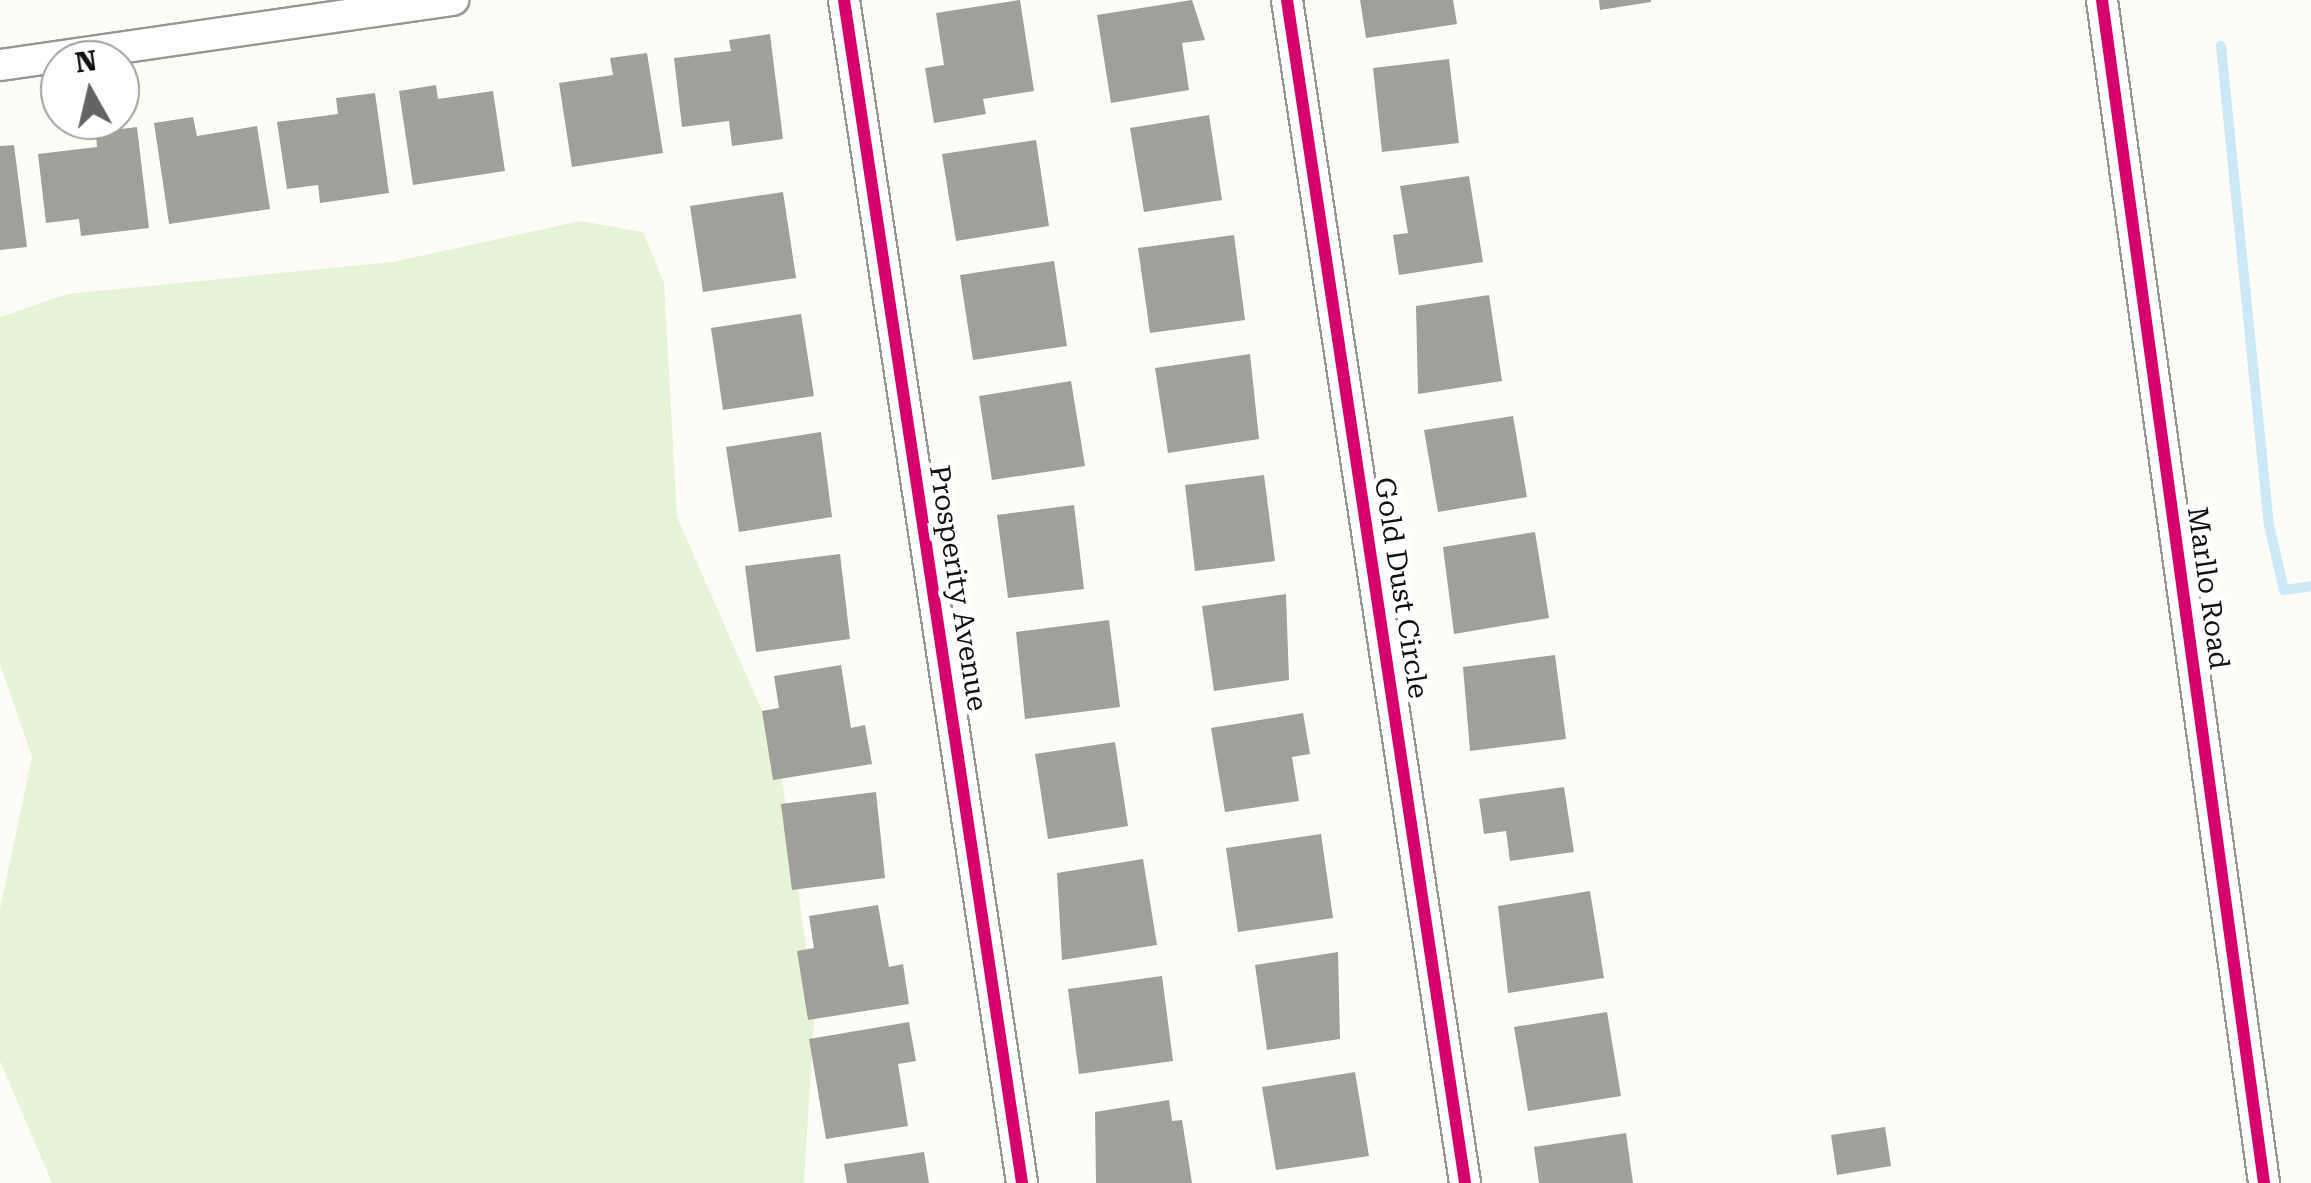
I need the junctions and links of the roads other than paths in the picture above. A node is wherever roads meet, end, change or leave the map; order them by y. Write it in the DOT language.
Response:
graph roads {
  1 [pos="453,0"];
  2 [pos="844,0"];
  3 [pos="1286,0"];
  4 [pos="2102,0"];
  5 [pos="0,65"];
  6 [pos="1022,1183"];
  7 [pos="1465,1183"];
  8 [pos="2264,1183"];
  1 -- 5 [label="street"];
  2 -- 6 [label="street, Prosperity Avenue"];
  3 -- 7 [label="street, Gold Dust Circle"];
  4 -- 8 [label="street, Marllo Road"];
}
